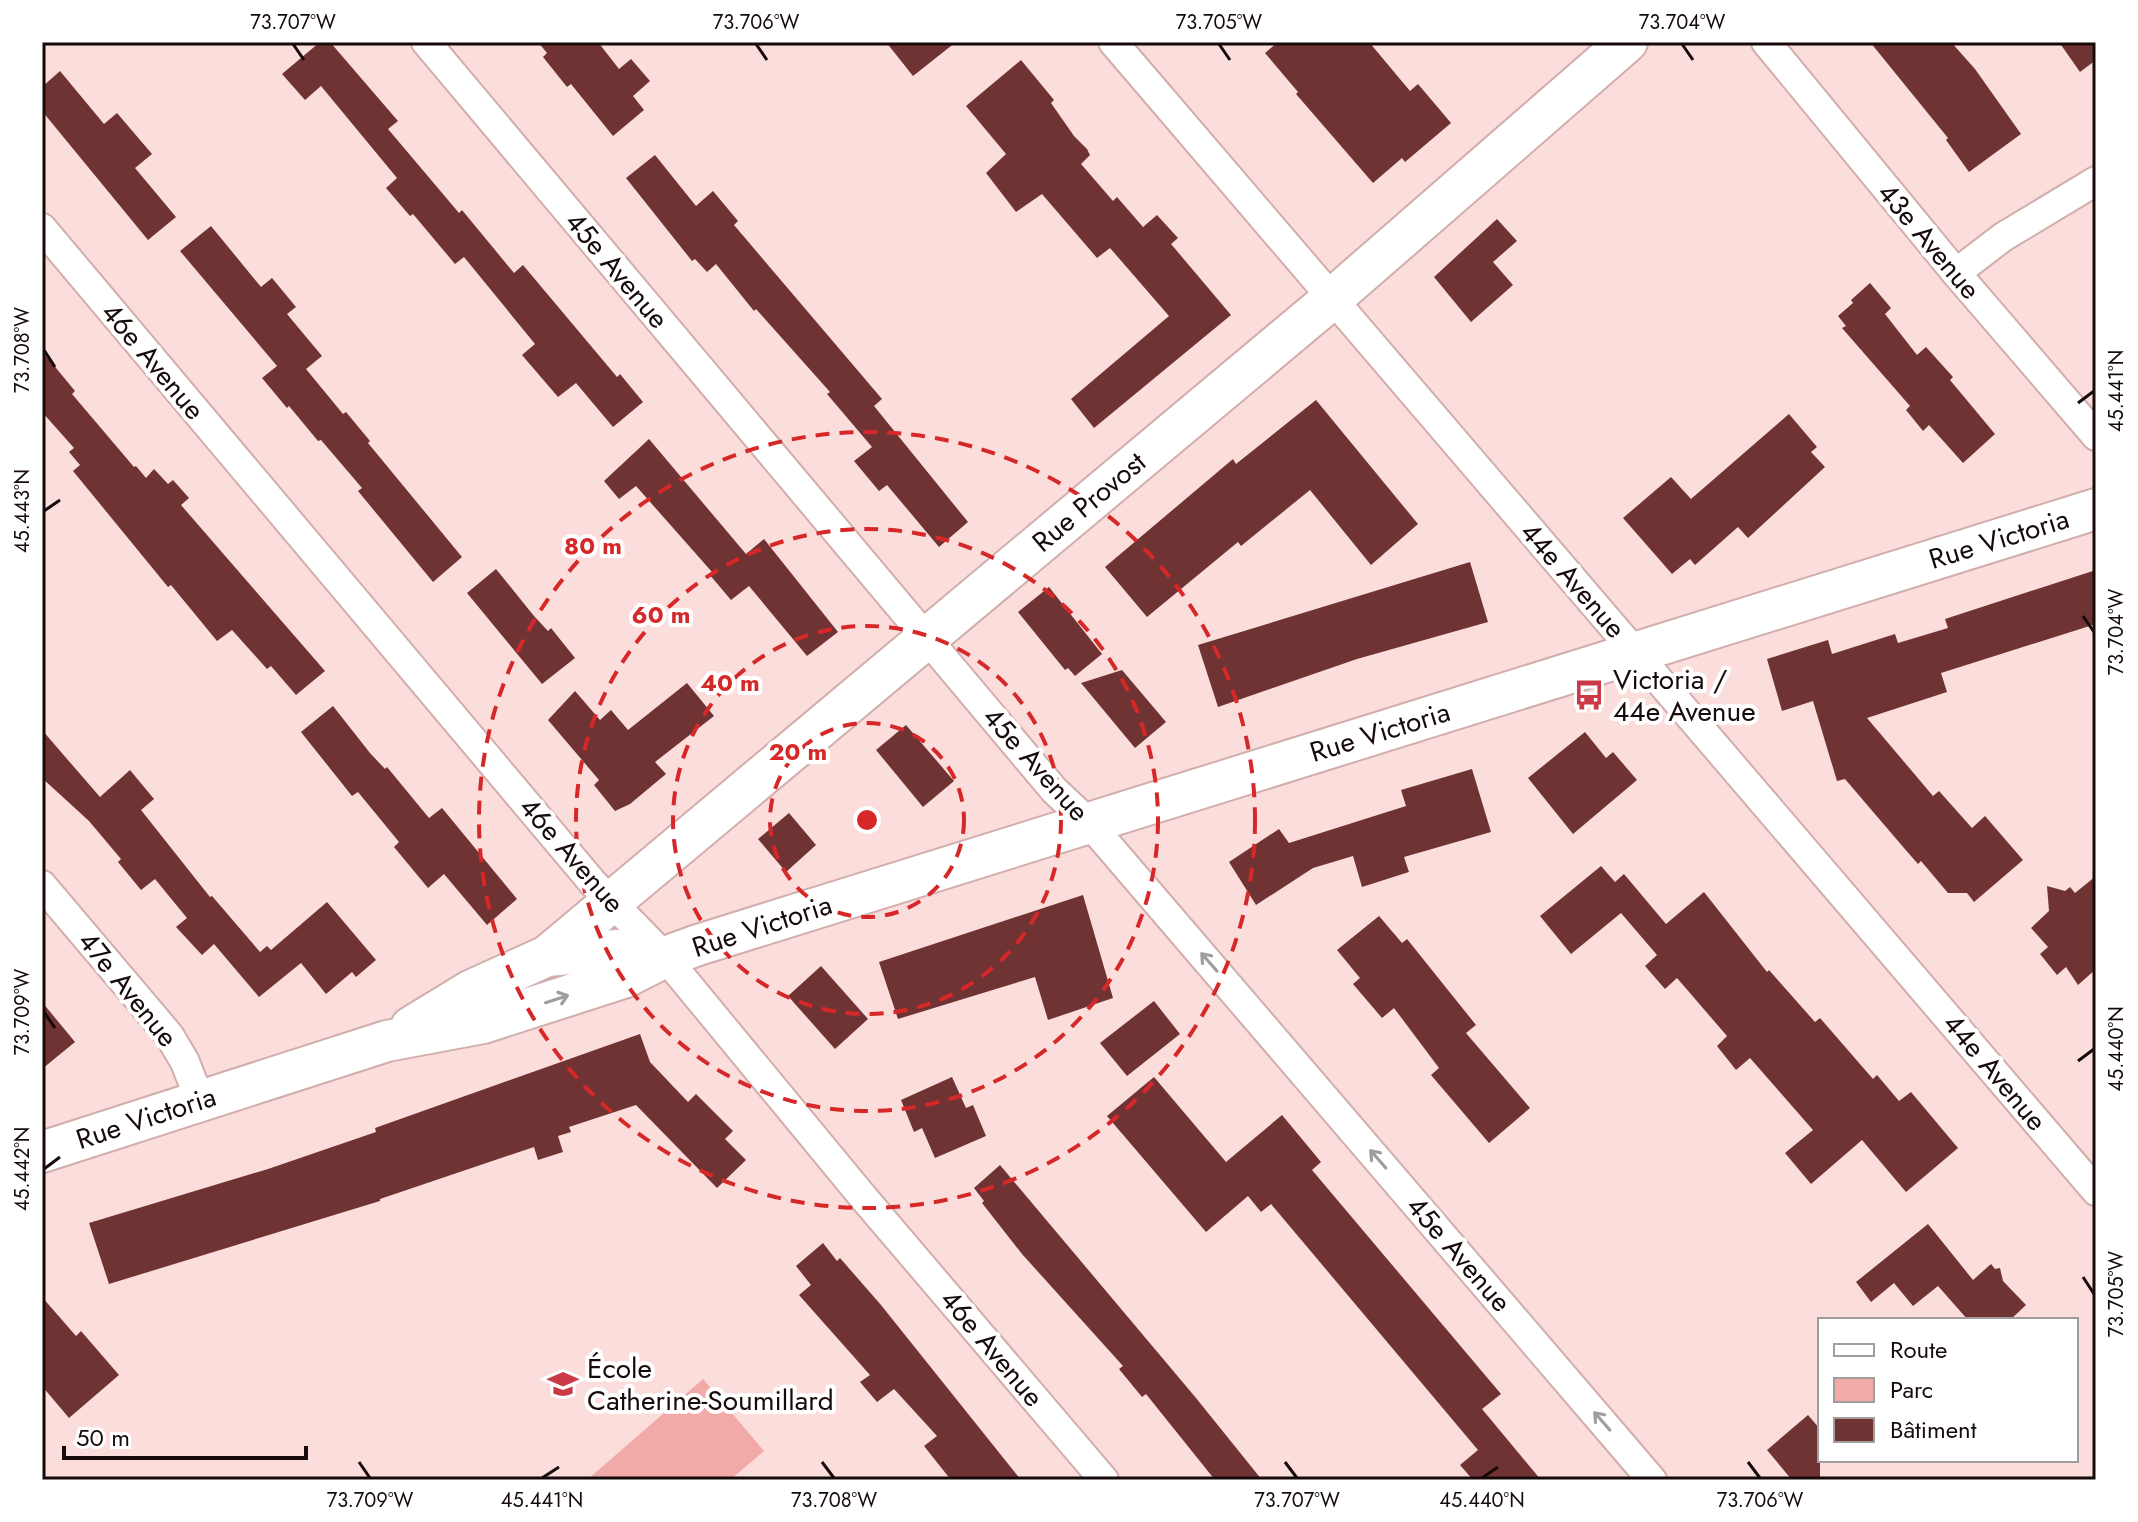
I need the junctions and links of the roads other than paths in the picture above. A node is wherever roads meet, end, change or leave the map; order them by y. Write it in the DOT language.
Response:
graph roads {
  1 [pos="426,42"];
  2 [pos="1113,42"];
  3 [pos="1627,42"];
  4 [pos="1766,42"];
  5 [pos="2096,181"];
  6 [pos="42,228"];
  7 [pos="1956,273"];
  8 [pos="1333,298"];
  9 [pos="2096,436"];
  10 [pos="2096,509"];
  11 [pos="927,638"];
  12 [pos="1637,652"];
  13 [pos="1089,823"];
  14 [pos="42,885"];
  15 [pos="611,902"];
  16 [pos="547,956"];
  17 [pos="665,957"];
  18 [pos="387,1041"];
  19 [pos="200,1101"];
  20 [pos="42,1152"];
  21 [pos="2096,1191"];
  22 [pos="1104,1480"];
  23 [pos="1652,1480"];
  1 -- 11 [label="street, 45e Avenue"];
  2 -- 8 [label="street, 44e Avenue"];
  3 -- 8 [label="main road, Rue Provost"];
  4 -- 7 [label="street, 43e Avenue"];
  5 -- 7 [label="street"];
  6 -- 15 [label="street, 46e Avenue"];
  7 -- 9 [label="street, 43e Avenue"];
  8 -- 11 [label="main road, Rue Provost"];
  8 -- 12 [label="street, 44e Avenue"];
  10 -- 12 [label="main road, Rue Victoria"];
  11 -- 13 [label="street, 45e Avenue"];
  11 -- 15 [label="main road, Rue Provost"];
  12 -- 13 [label="main road, Rue Victoria"];
  12 -- 21 [label="street, 44e Avenue"];
  13 -- 17 [label="main road, Rue Victoria"];
  23 -- 13 [label="street, 45e Avenue, one-way"];
  14 -- 19 [label="street, 47e Avenue"];
  15 -- 16 [label="main road, Rue Provost"];
  15 -- 17 [label="street, 46e Avenue"];
  16 -- 17 [label="main road, Rue Victoria"];
  16 -- 18 [label="main road, Rue Victoria"];
  18 -- 17 [label="main road, Rue Victoria, one-way"];
  17 -- 22 [label="street, 46e Avenue"];
  18 -- 19 [label="main road, Rue Victoria"];
  19 -- 20 [label="main road, Rue Victoria"];
}
